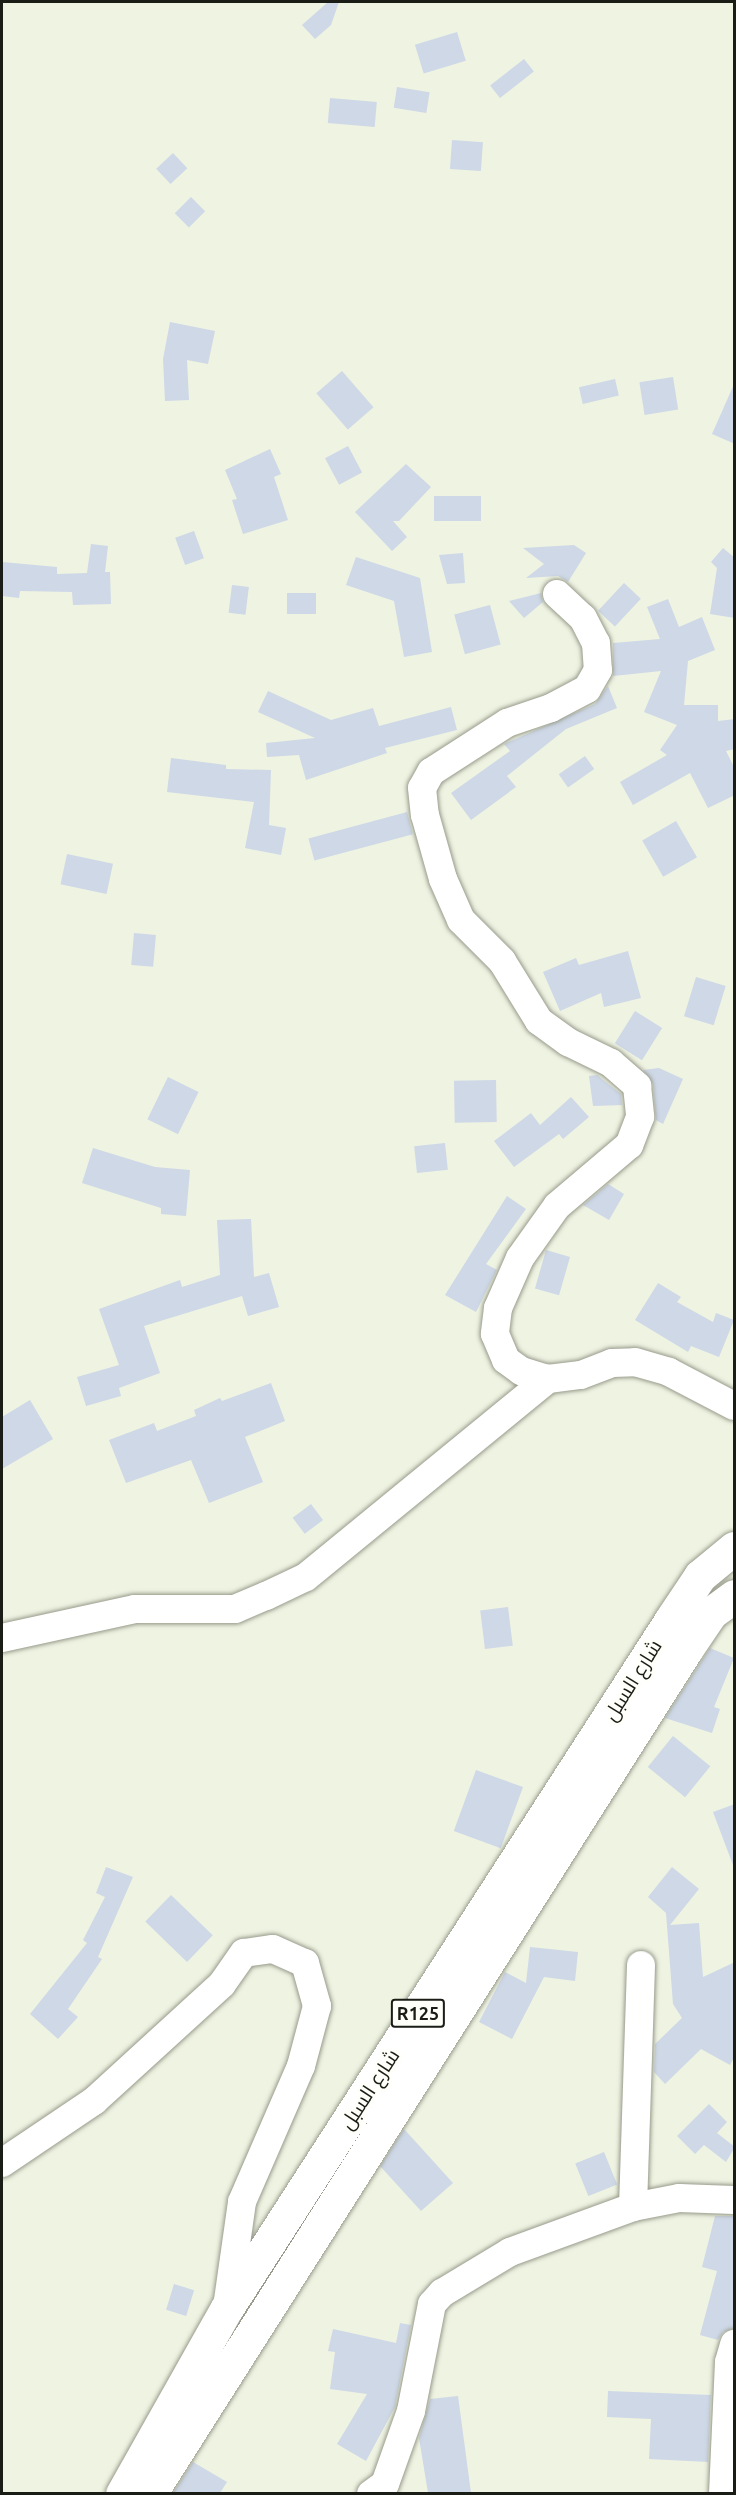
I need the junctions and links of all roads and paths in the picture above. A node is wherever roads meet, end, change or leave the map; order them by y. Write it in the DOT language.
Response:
graph roads {
  1 [pos="557,594"];
  2 [pos="548,1379"];
  3 [pos="735,1406"];
  4 [pos="735,1548"];
  5 [pos="735,1596"];
  6 [pos="2,1638"];
  7 [pos="641,1965"];
  8 [pos="2,2163"];
  9 [pos="735,2200"];
  10 [pos="633,2207"];
  11 [pos="227,2308"];
  12 [pos="735,2344"];
  13 [pos="122,2493"];
  14 [pos="150,2493"];
  15 [pos="371,2493"];
  16 [pos="723,2493"];
  1 -- 2 [label="street"];
  2 -- 3 [label="street"];
  2 -- 6 [label="street"];
  4 -- 11 [label="main road, شارع السبل / R125"];
  5 -- 14 [label="main road, شارع السبل / R125"];
  7 -- 10 [label="street"];
  8 -- 11 [label="street"];
  9 -- 10 [label="street"];
  10 -- 15 [label="street"];
  11 -- 13 [label="main road, شارع السبل / R125"];
  12 -- 16 [label="street"];
}
